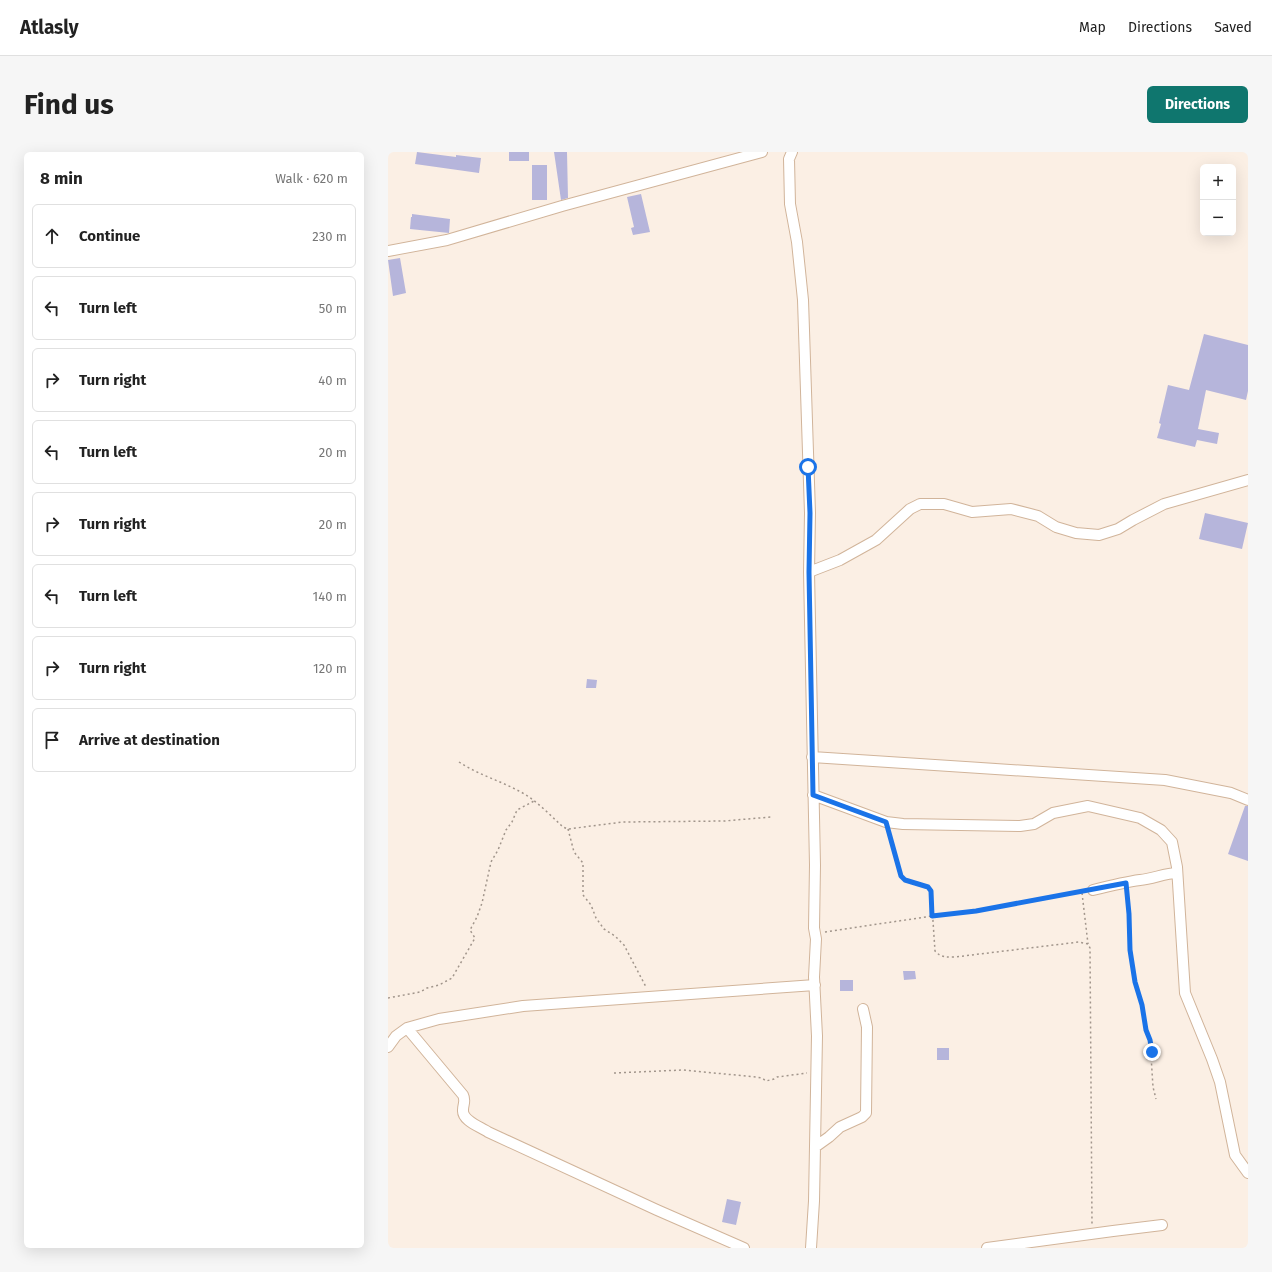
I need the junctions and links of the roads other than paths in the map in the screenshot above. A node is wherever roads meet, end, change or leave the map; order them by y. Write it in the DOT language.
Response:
graph roads {
  1 [pos="762,152"];
  2 [pos="792,152"];
  3 [pos="388,251"];
  4 [pos="1248,480"];
  5 [pos="809,572"];
  6 [pos="812,757"];
  7 [pos="813,795"];
  8 [pos="1248,800"];
  9 [pos="1177,873"];
  10 [pos="1093,890"];
  11 [pos="815,986"];
  12 [pos="863,1009"];
  13 [pos="407,1028"];
  14 [pos="388,1047"];
  15 [pos="815,1147"];
  16 [pos="1248,1173"];
  17 [pos="1162,1225"];
  18 [pos="744,1248"];
  19 [pos="811,1248"];
  20 [pos="987,1248"];
  1 -- 3 [label="street"];
  2 -- 5 [label="street"];
  4 -- 5 [label="street"];
  5 -- 6 [label="street"];
  6 -- 7 [label="street"];
  6 -- 8 [label="street"];
  7 -- 9 [label="street"];
  7 -- 11 [label="street"];
  9 -- 10 [label="street"];
  9 -- 16 [label="street"];
  11 -- 13 [label="street"];
  11 -- 15 [label="street"];
  12 -- 15 [label="street"];
  13 -- 14 [label="street"];
  13 -- 18 [label="street"];
  15 -- 19 [label="street"];
  17 -- 20 [label="street"];
}
